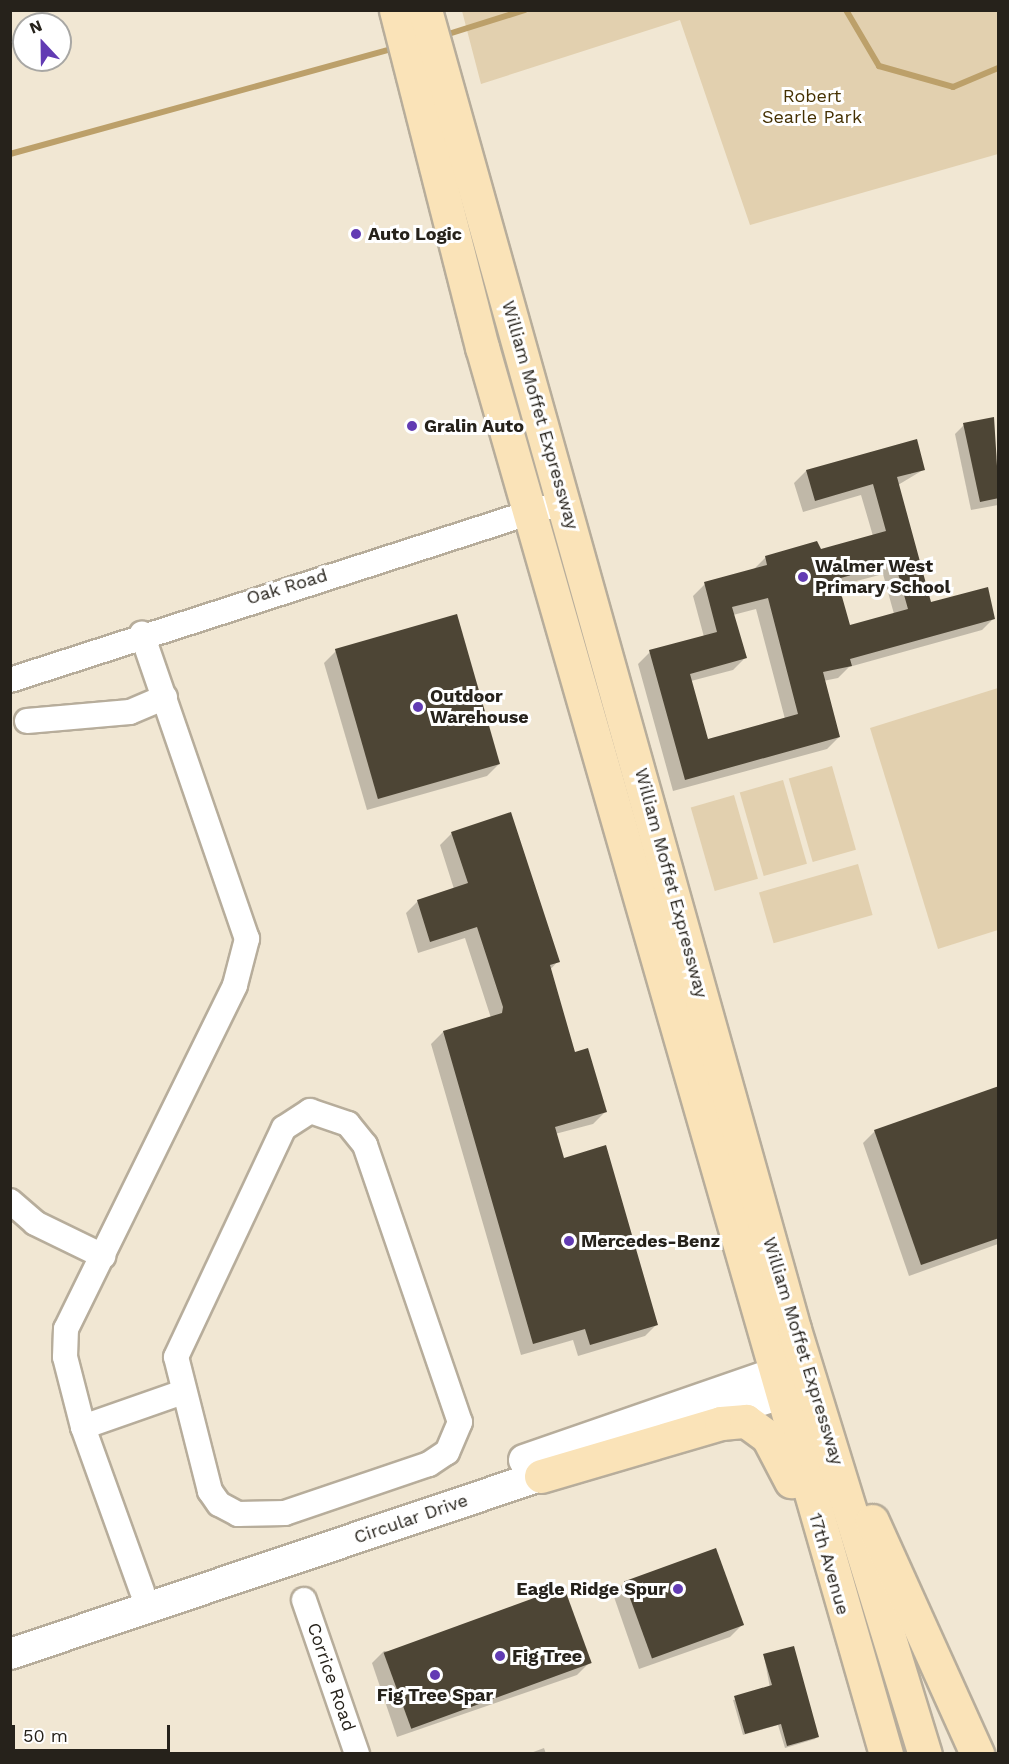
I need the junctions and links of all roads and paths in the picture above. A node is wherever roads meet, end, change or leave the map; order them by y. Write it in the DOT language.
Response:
graph roads {
  1 [pos="396,10"];
  2 [pos="424,10"];
  3 [pos="437,103"];
  4 [pos="566,501"];
  5 [pos="529,512"];
  6 [pos="142,634"];
  7 [pos="10,680"];
  8 [pos="165,697"];
  9 [pos="27,721"];
  10 [pos="10,1202"];
  11 [pos="103,1256"];
  12 [pos="793,1378"];
  13 [pos="183,1392"];
  14 [pos="83,1427"];
  15 [pos="541,1476"];
  16 [pos="842,1480"];
  17 [pos="815,1517"];
  18 [pos="142,1591"];
  19 [pos="304,1600"];
  20 [pos="10,1640"];
  21 [pos="10,1654"];
  22 [pos="357,1754"];
  23 [pos="886,1754"];
  24 [pos="925,1754"];
  25 [pos="977,1754"];
  1 -- 3 [label="main road, William Moffet Expressway"];
  2 -- 3 [label="main road, William Moffet Expressway"];
  3 -- 4 [label="main road, William Moffet Expressway"];
  3 -- 5 [label="main road, William Moffet Expressway"];
  4 -- 5 [label="street, Oak Road"];
  4 -- 12 [label="main road, William Moffet Expressway"];
  5 -- 6 [label="street, Oak Road"];
  5 -- 12 [label="main road, William Moffet Expressway"];
  6 -- 7 [label="street, Oak Road"];
  6 -- 8 [label="street"];
  8 -- 9 [label="street"];
  8 -- 11 [label="street"];
  10 -- 11 [label="street"];
  11 -- 14 [label="street"];
  12 -- 15 [label="street, Circular Drive"];
  12 -- 16 [label="main road, William Moffet Expressway"];
  12 -- 17 [label="main road, 17th Avenue"];
  12 -- 18 [label="street, Circular Drive"];
  13 -- 13 [label="street"];
  13 -- 14 [label="street"];
  14 -- 18 [label="street"];
  15 -- 17 [label="main road"];
  15 -- 21 [label="street, Circular Drive"];
  16 -- 24 [label="main road, William Moffet Expressway"];
  16 -- 25 [label="main road"];
  17 -- 23 [label="main road, 17th Avenue"];
  18 -- 20 [label="street, Circular Drive"];
  19 -- 22 [label="street, Corrice Road"];
}
